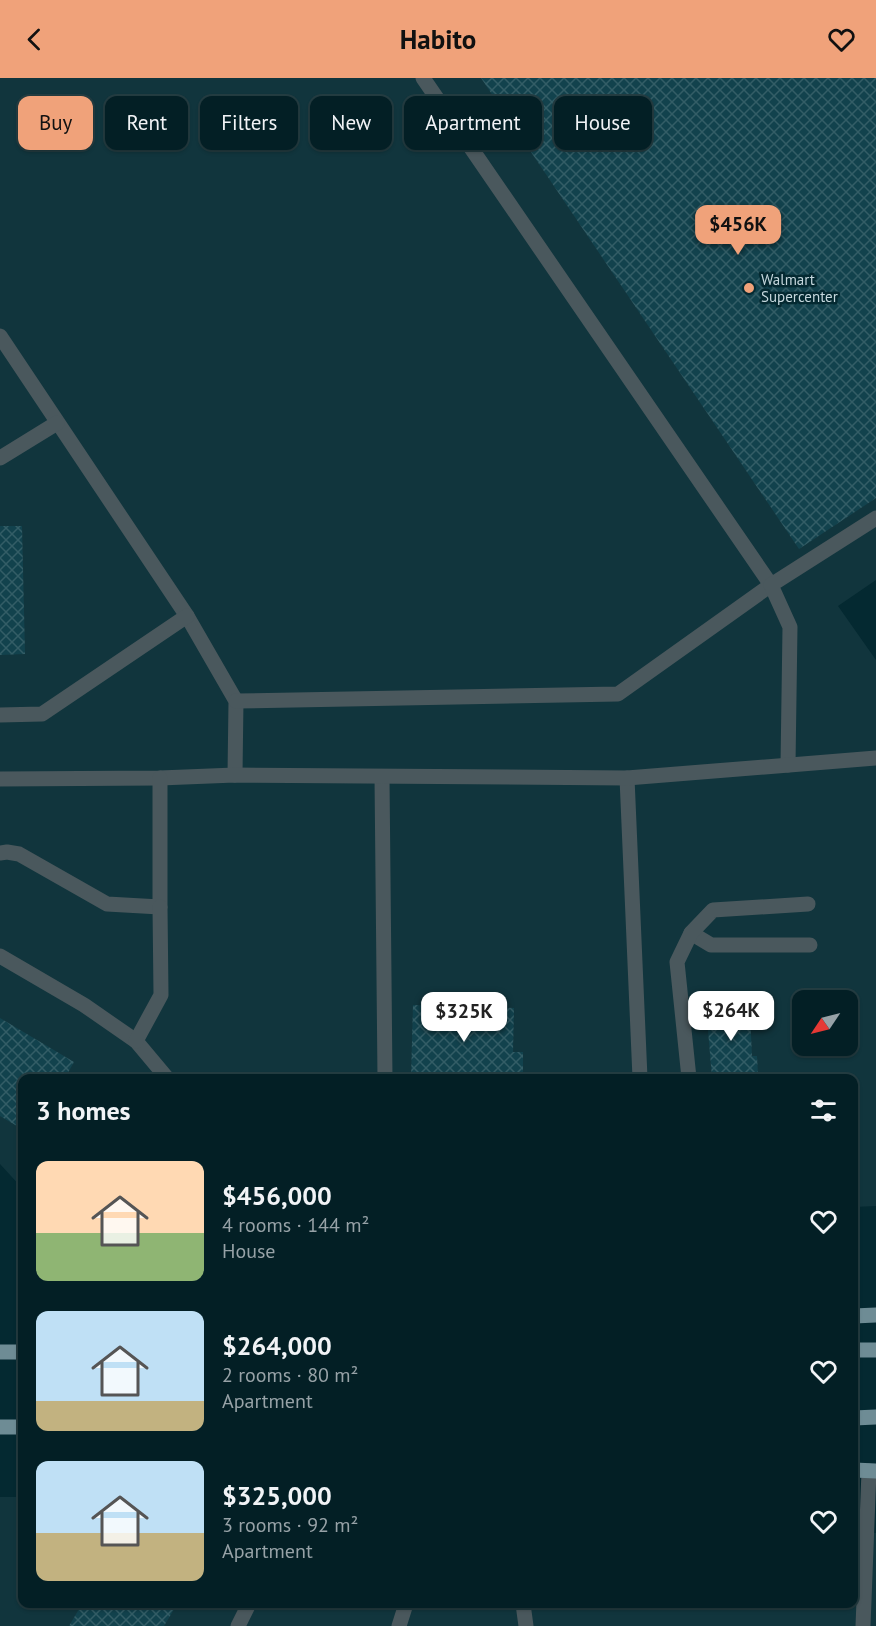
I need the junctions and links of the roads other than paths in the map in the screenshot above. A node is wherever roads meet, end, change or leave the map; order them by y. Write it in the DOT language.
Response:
graph roads {
  1 [pos="423,78"];
  2 [pos="0,336"];
  3 [pos="57,423"];
  4 [pos="0,458"];
  5 [pos="876,518"];
  6 [pos="771,585"];
  7 [pos="187,616"];
  8 [pos="236,701"];
  9 [pos="0,715"];
  10 [pos="876,758"];
  11 [pos="788,765"];
  12 [pos="235,775"];
  13 [pos="382,777"];
  14 [pos="160,778"];
  15 [pos="627,778"];
  16 [pos="0,779"];
  17 [pos="0,853"];
  18 [pos="808,904"];
  19 [pos="160,907"];
  20 [pos="691,933"];
  21 [pos="810,945"];
  22 [pos="0,956"];
  23 [pos="136,1041"];
  24 [pos="164,1074"];
  25 [pos="384,1074"];
  26 [pos="640,1074"];
  27 [pos="690,1074"];
  28 [pos="876,1315"];
  29 [pos="858,1316"];
  30 [pos="858,1350"];
  31 [pos="876,1350"];
  32 [pos="0,1352"];
  33 [pos="18,1352"];
  34 [pos="858,1418"];
  35 [pos="876,1418"];
  36 [pos="0,1427"];
  37 [pos="18,1427"];
  38 [pos="858,1470"];
  39 [pos="873,1471"];
  40 [pos="247,1608"];
  41 [pos="405,1608"];
  42 [pos="523,1608"];
  43 [pos="238,1626"];
  44 [pos="399,1626"];
  45 [pos="526,1626"];
  46 [pos="863,1626"];
  1 -- 6 [label="lane"];
  2 -- 3 [label="lane"];
  3 -- 4 [label="lane"];
  3 -- 7 [label="lane"];
  5 -- 6 [label="lane"];
  6 -- 8 [label="lane"];
  6 -- 11 [label="lane"];
  7 -- 8 [label="lane"];
  7 -- 9 [label="lane"];
  8 -- 12 [label="lane"];
  10 -- 11 [label="lane"];
  11 -- 15 [label="lane"];
  12 -- 13 [label="lane"];
  12 -- 14 [label="lane"];
  13 -- 15 [label="lane"];
  13 -- 25 [label="lane"];
  14 -- 16 [label="lane"];
  14 -- 19 [label="lane"];
  15 -- 26 [label="lane"];
  17 -- 19 [label="lane"];
  18 -- 20 [label="lane"];
  19 -- 23 [label="lane"];
  20 -- 21 [label="lane"];
  20 -- 27 [label="lane"];
  22 -- 23 [label="lane"];
  23 -- 24 [label="lane"];
  28 -- 29 [label="main road"];
  30 -- 31 [label="main road"];
  32 -- 33 [label="main road"];
  34 -- 35 [label="main road"];
  36 -- 37 [label="main road"];
  38 -- 39 [label="main road"];
  39 -- 46 [label="lane"];
  40 -- 43 [label="lane"];
  41 -- 44 [label="lane"];
  42 -- 45 [label="lane"];
}
